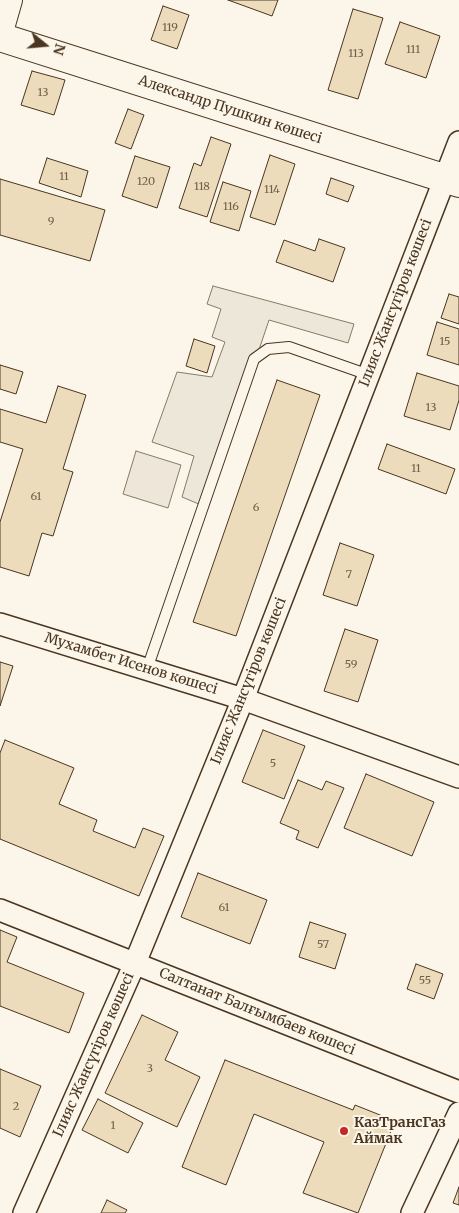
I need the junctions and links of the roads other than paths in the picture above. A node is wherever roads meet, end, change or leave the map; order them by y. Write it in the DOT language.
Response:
graph roads {
  1 [pos="8,0"];
  2 [pos="0,28"];
  3 [pos="0,37"];
  4 [pos="459,142"];
  5 [pos="452,180"];
  6 [pos="369,375"];
  7 [pos="0,624"];
  8 [pos="147,669"];
  9 [pos="243,699"];
  10 [pos="459,777"];
  11 [pos="0,910"];
  12 [pos="135,963"];
  13 [pos="459,1092"];
  14 [pos="459,1113"];
  15 [pos="24,1213"];
  16 [pos="412,1213"];
  1 -- 2 [label="street"];
  3 -- 5 [label="street, Александр Пушкин көшесі"];
  4 -- 5 [label="street, Ілияс Жансүгіров көшесі"];
  5 -- 6 [label="street, Ілияс Жансүгіров көшесі"];
  6 -- 8 [label="lane"];
  6 -- 9 [label="street, Ілияс Жансүгіров көшесі"];
  7 -- 8 [label="street, Мухамбет Исенов көшесі"];
  8 -- 9 [label="street, Мухамбет Исенов көшесі"];
  9 -- 10 [label="street, Мухамбет Исенов көшесі"];
  9 -- 12 [label="street, Ілияс Жансүгіров көшесі"];
  11 -- 12 [label="street, Салтанат Балғымбаев көшесі"];
  12 -- 13 [label="street, Салтанат Балғымбаев көшесі"];
  12 -- 15 [label="street, Ілияс Жансүгіров көшесі"];
  14 -- 16 [label="street"];
}
